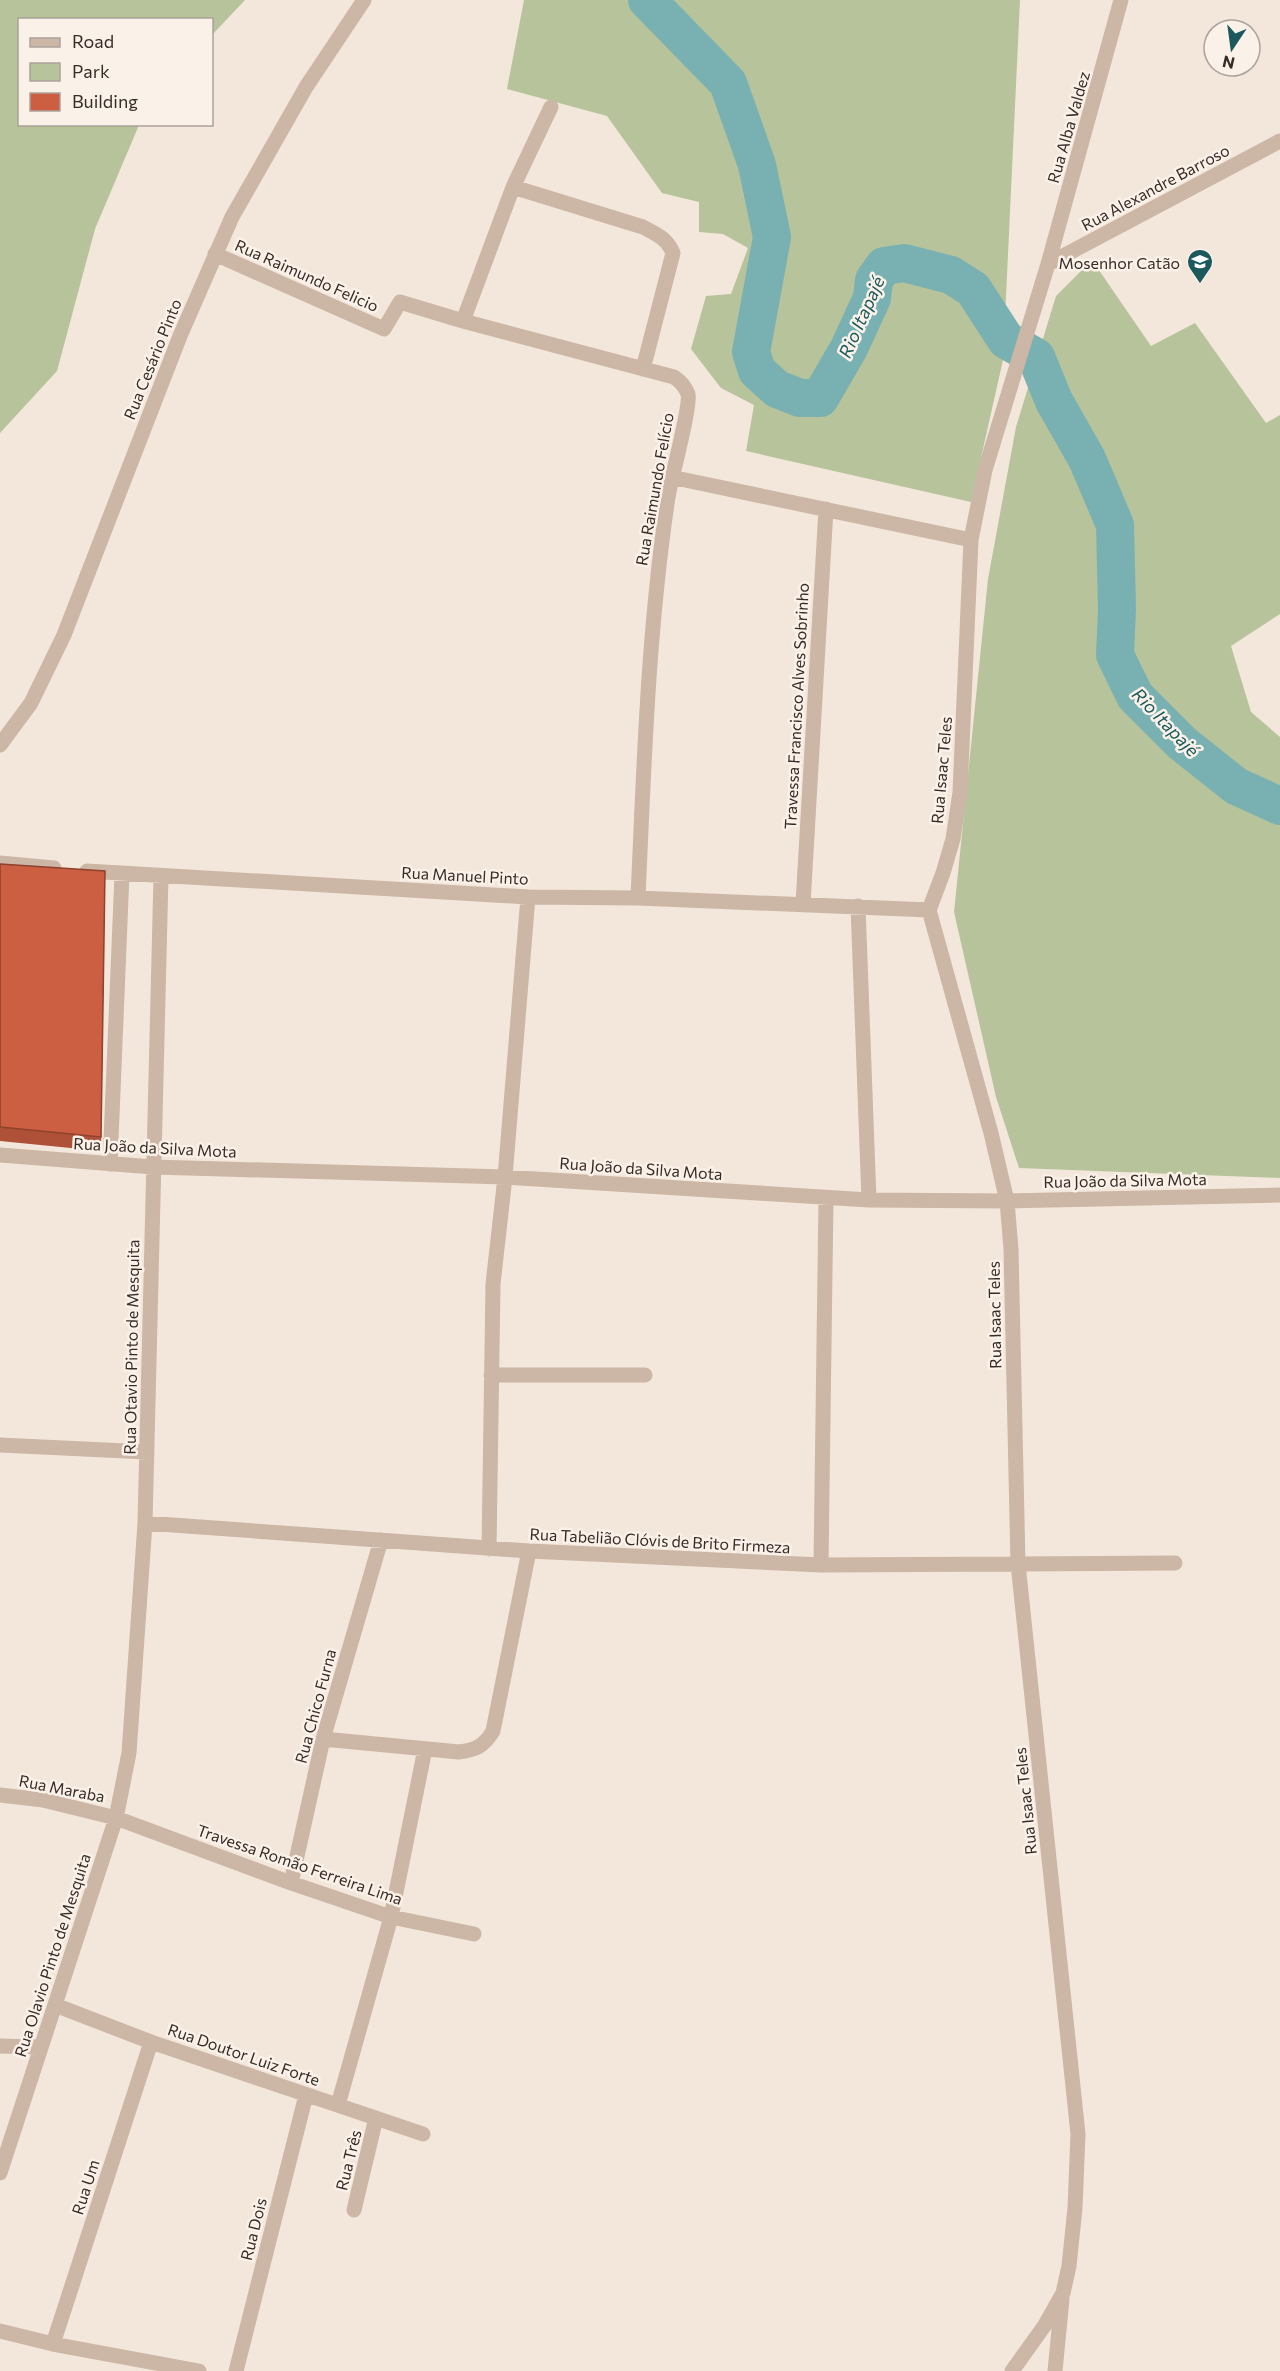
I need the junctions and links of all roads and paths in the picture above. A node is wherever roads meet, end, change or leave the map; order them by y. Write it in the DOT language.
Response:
graph roads {
  1 [pos="364,0"];
  2 [pos="1121,0"];
  3 [pos="551,107"];
  4 [pos="1280,141"];
  5 [pos="513,187"];
  6 [pos="215,254"];
  7 [pos="1048,264"];
  8 [pos="400,302"];
  9 [pos="463,321"];
  10 [pos="643,369"];
  11 [pos="671,477"];
  12 [pos="826,509"];
  13 [pos="971,540"];
  14 [pos="0,744"];
  15 [pos="0,863"];
  16 [pos="122,874"];
  17 [pos="161,876"];
  18 [pos="528,897"];
  19 [pos="638,898"];
  20 [pos="803,904"];
  21 [pos="858,906"];
  22 [pos="929,910"];
  23 [pos="0,1155"];
  24 [pos="110,1164"];
  25 [pos="153,1167"];
  26 [pos="505,1177"];
  27 [pos="1280,1195"];
  28 [pos="826,1198"];
  29 [pos="869,1200"];
  30 [pos="1007,1201"];
  31 [pos="491,1375"];
  32 [pos="645,1376"];
  33 [pos="0,1445"];
  34 [pos="147,1452"];
  35 [pos="145,1522"];
  36 [pos="381,1540"];
  37 [pos="489,1549"];
  38 [pos="529,1551"];
  39 [pos="1175,1563"];
  40 [pos="1018,1564"];
  41 [pos="821,1565"];
  42 [pos="323,1739"];
  43 [pos="425,1749"];
  44 [pos="0,1795"];
  45 [pos="116,1818"];
  46 [pos="291,1883"];
  47 [pos="391,1917"];
  48 [pos="474,1934"];
  49 [pos="55,2005"];
  50 [pos="151,2042"];
  51 [pos="0,2046"];
  52 [pos="40,2047"];
  53 [pos="306,2095"];
  54 [pos="338,2105"];
  55 [pos="376,2118"];
  56 [pos="423,2134"];
  57 [pos="0,2173"];
  58 [pos="354,2210"];
  59 [pos="1063,2293"];
  60 [pos="0,2331"];
  61 [pos="53,2344"];
  62 [pos="200,2371"];
  63 [pos="236,2371"];
  64 [pos="1012,2371"];
  65 [pos="1055,2371"];
  1 -- 6 [label="street, Rua Cesário Pinto"];
  2 -- 7 [label="street, Rua Alba Valdez"];
  3 -- 5 [label="street"];
  4 -- 7 [label="street, Rua Alexandre Barroso"];
  5 -- 9 [label="street"];
  5 -- 10 [label="street"];
  6 -- 8 [label="street, Rua Raimundo Felicio"];
  6 -- 14 [label="street, Rua Cesário Pinto"];
  7 -- 13 [label="street, Rua Isaac Teles"];
  8 -- 9 [label="street, Rua Raimundo Felício"];
  9 -- 10 [label="street, Rua Raimundo Felício"];
  10 -- 11 [label="street, Rua Raimundo Felício"];
  11 -- 12 [label="street"];
  11 -- 19 [label="street, Rua Raimundo Felício"];
  12 -- 13 [label="street"];
  12 -- 20 [label="street, Travessa Francisco Alves Sobrinho"];
  13 -- 22 [label="street, Rua Isaac Teles"];
  15 -- 16 [label="street, Rua Manuel Pinto"];
  16 -- 17 [label="street, Rua Manuel Pinto"];
  16 -- 24 [label="street"];
  17 -- 18 [label="street, Rua Manuel Pinto"];
  17 -- 25 [label="street, Rua Otavio Pinto de Mesquita"];
  18 -- 19 [label="street, Rua Manuel Pinto"];
  18 -- 26 [label="street"];
  19 -- 20 [label="street, Rua Manuel Pinto"];
  20 -- 21 [label="street, Rua Manuel Pinto"];
  21 -- 22 [label="street, Rua Manuel Pinto"];
  21 -- 29 [label="street"];
  22 -- 30 [label="street, Rua Isaac Teles"];
  23 -- 24 [label="street, Rua João da Silva Mota"];
  24 -- 25 [label="street, Rua João da Silva Mota"];
  25 -- 26 [label="street, Rua João da Silva Mota"];
  25 -- 34 [label="street, Rua Otavio Pinto de Mesquita"];
  26 -- 28 [label="street, Rua João da Silva Mota"];
  26 -- 31 [label="street"];
  27 -- 30 [label="street, Rua João da Silva Mota"];
  28 -- 29 [label="street, Rua João da Silva Mota"];
  28 -- 41 [label="street"];
  29 -- 30 [label="street, Rua João da Silva Mota"];
  30 -- 40 [label="street, Rua Isaac Teles"];
  31 -- 32 [label="street"];
  31 -- 37 [label="street"];
  33 -- 34 [label="street"];
  34 -- 35 [label="street, Rua Otavio Pinto de Mesquita"];
  35 -- 36 [label="street, Rua Tabelião Clóvis de Brito Firmeza"];
  35 -- 45 [label="street, Rua Otavio Pinto de Mesquita"];
  36 -- 37 [label="street, Rua Tabelião Clóvis de Brito Firmeza"];
  36 -- 42 [label="street, Rua Chico Furna"];
  37 -- 38 [label="street, Rua Tabelião Clóvis de Brito Firmeza"];
  38 -- 41 [label="street, Rua Tabelião Clóvis de Brito Firmeza"];
  38 -- 43 [label="street"];
  39 -- 40 [label="street, Rua Tabelião Clóvis de Brito Firmeza"];
  40 -- 41 [label="street, Rua Tabelião Clóvis de Brito Firmeza"];
  40 -- 59 [label="street, Rua Isaac Teles"];
  42 -- 43 [label="street"];
  42 -- 46 [label="street, Rua Chico Furna"];
  43 -- 47 [label="street"];
  44 -- 45 [label="street, Rua Maraba"];
  45 -- 46 [label="street, Travessa Romão Ferreira Lima"];
  45 -- 49 [label="street, Rua Olavio Pinto de Mesquita"];
  46 -- 47 [label="street, Travessa Romão Ferreira Lima"];
  47 -- 48 [label="street, Travessa Romão Ferreira Lima"];
  47 -- 54 [label="street"];
  49 -- 50 [label="street, Rua Doutor Luiz Forte"];
  49 -- 52 [label="street, Rua Olavio Pinto de Mesquita"];
  50 -- 53 [label="street, Rua Doutor Luiz Forte"];
  50 -- 61 [label="street, Rua Um"];
  51 -- 52 [label="street"];
  52 -- 57 [label="street, Rua Olavio Pinto de Mesquita"];
  53 -- 54 [label="street, Rua Doutor Luiz Forte"];
  53 -- 63 [label="street, Rua Dois"];
  54 -- 55 [label="street, Rua Doutor Luiz Forte"];
  55 -- 56 [label="street, Rua Doutor Luiz Forte"];
  55 -- 58 [label="street, Rua Três"];
  59 -- 64 [label="street, Rua Isaac Teles"];
  59 -- 65 [label="street"];
  60 -- 61 [label="street"];
  61 -- 62 [label="street"];
}
